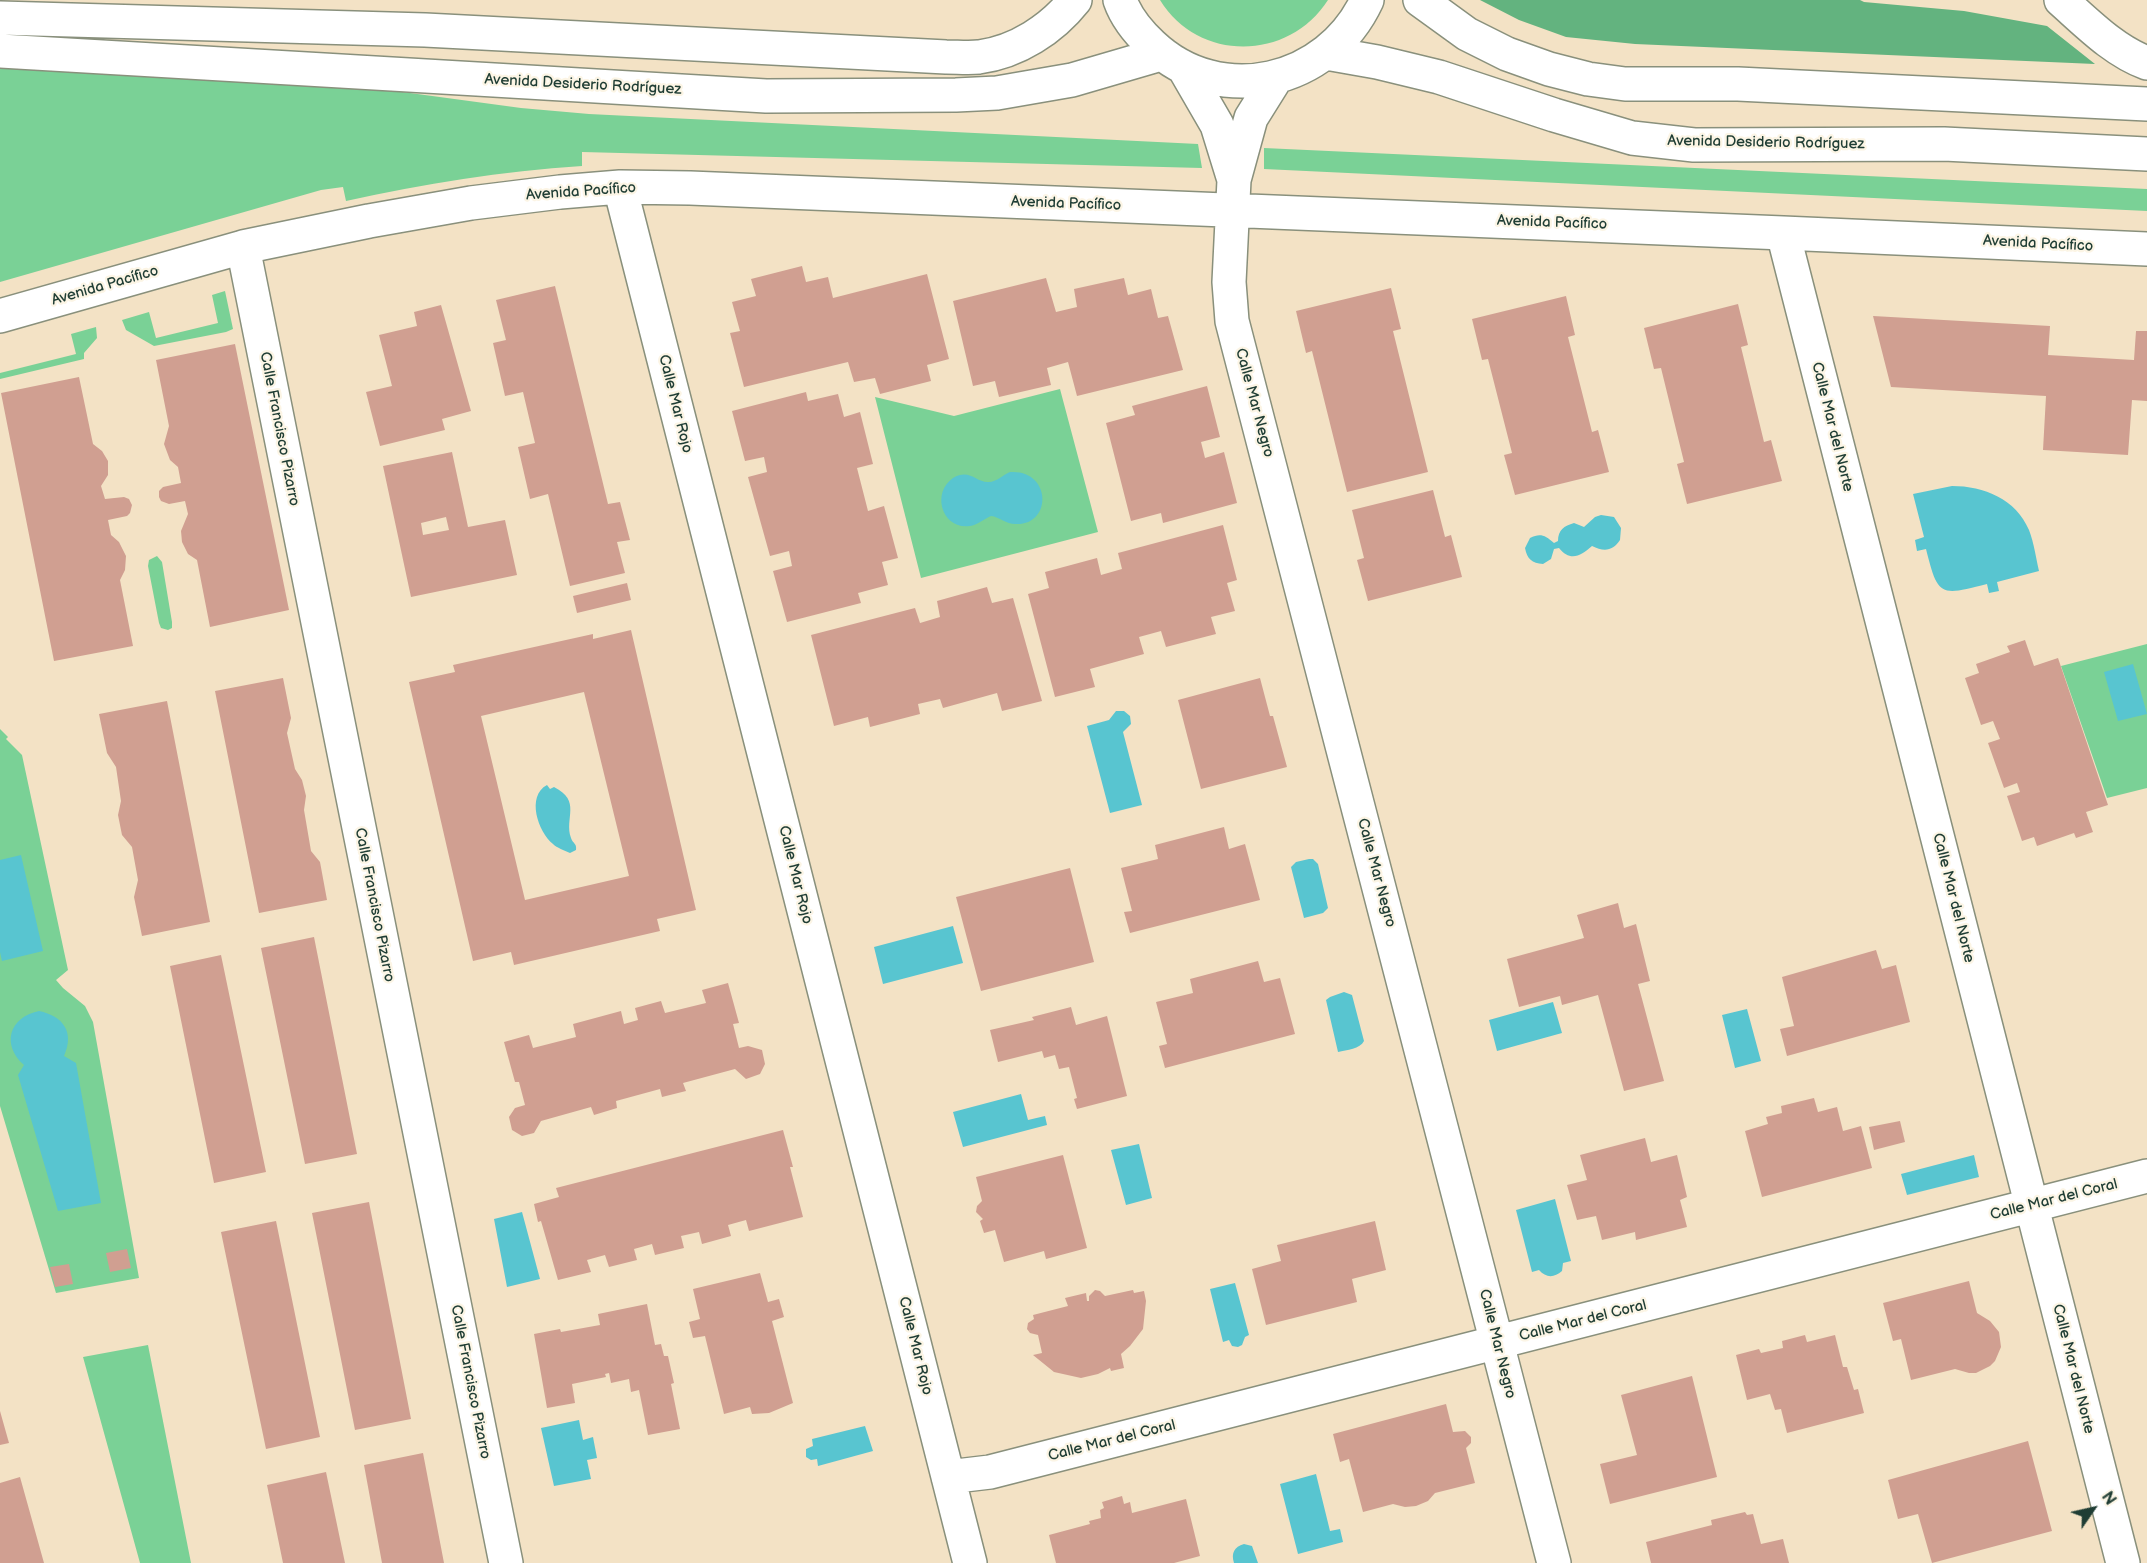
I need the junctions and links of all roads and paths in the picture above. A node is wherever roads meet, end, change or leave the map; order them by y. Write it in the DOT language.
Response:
graph roads {
  1 [pos="1075,0"];
  2 [pos="1120,0"];
  3 [pos="1367,0"];
  4 [pos="1420,0"];
  5 [pos="2061,0"];
  6 [pos="0,18"];
  7 [pos="0,51"];
  8 [pos="1326,53"];
  9 [pos="1173,61"];
  10 [pos="2147,63"];
  11 [pos="1276,78"];
  12 [pos="2147,104"];
  13 [pos="2147,154"];
  14 [pos="620,187"];
  15 [pos="1234,195"];
  16 [pos="1783,232"];
  17 [pos="243,247"];
  18 [pos="2147,249"];
  19 [pos="0,316"];
  20 [pos="2147,1176"];
  21 [pos="2032,1206"];
  22 [pos="1497,1343"];
  23 [pos="948,1477"];
  24 [pos="506,1563"];
  25 [pos="970,1563"];
  26 [pos="1554,1563"];
  27 [pos="2123,1563"];
  1 -- 6 [label="street"];
  2 -- 9 [label="street"];
  3 -- 8 [label="street"];
  4 -- 12 [label="street"];
  5 -- 10 [label="street"];
  7 -- 9 [label="street, Avenida Desiderio Rodríguez"];
  8 -- 11 [label="street"];
  8 -- 13 [label="street, Avenida Desiderio Rodríguez"];
  9 -- 11 [label="street"];
  9 -- 15 [label="street, Calle Mar Negro"];
  11 -- 15 [label="street, Calle Mar Negro"];
  14 -- 15 [label="street, Avenida Pacífico"];
  14 -- 17 [label="street, Avenida Pacífico"];
  14 -- 23 [label="street, Calle Mar Rojo"];
  15 -- 16 [label="street, Avenida Pacífico"];
  15 -- 22 [label="street, Calle Mar Negro"];
  16 -- 18 [label="street, Avenida Pacífico"];
  16 -- 21 [label="street, Calle Mar del Norte"];
  17 -- 19 [label="street, Avenida Pacífico"];
  17 -- 24 [label="street, Calle Francisco Pizarro"];
  20 -- 21 [label="street, Calle Mar del Coral"];
  21 -- 22 [label="street, Calle Mar del Coral"];
  21 -- 27 [label="street, Calle Mar del Norte"];
  22 -- 23 [label="street, Calle Mar del Coral"];
  22 -- 26 [label="street, Calle Mar Negro"];
  23 -- 25 [label="street, Calle Mar Rojo"];
}
